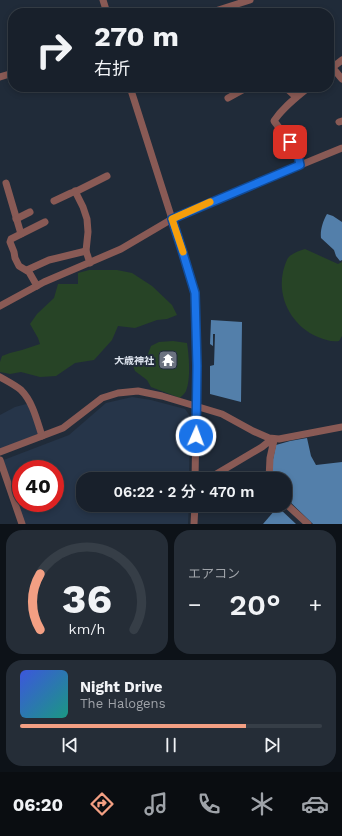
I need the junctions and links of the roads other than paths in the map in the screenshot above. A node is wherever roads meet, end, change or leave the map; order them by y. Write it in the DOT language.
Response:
graph roads {
  1 [pos="250,0"];
  2 [pos="224,8"];
  3 [pos="334,71"];
  4 [pos="342,79"];
  5 [pos="132,92"];
  6 [pos="239,92"];
  7 [pos="290,92"];
  8 [pos="302,92"];
  9 [pos="296,97"];
  10 [pos="228,98"];
  11 [pos="342,148"];
  12 [pos="300,165"];
  13 [pos="107,176"];
  14 [pos="6,183"];
  15 [pos="75,191"];
  16 [pos="54,202"];
  17 [pos="30,212"];
  18 [pos="16,218"];
  19 [pos="172,219"];
  20 [pos="45,222"];
  21 [pos="21,234"];
  22 [pos="86,251"];
  23 [pos="27,260"];
  24 [pos="90,263"];
  25 [pos="28,269"];
  26 [pos="38,286"];
  27 [pos="0,306"];
  28 [pos="0,377"];
  29 [pos="197,407"];
  30 [pos="342,427"];
  31 [pos="42,436"];
  32 [pos="274,441"];
  33 [pos="0,452"];
  34 [pos="0,460"];
  35 [pos="195,472"];
  36 [pos="220,472"];
  37 [pos="269,472"];
  38 [pos="292,509"];
  39 [pos="195,512"];
  40 [pos="22,524"];
  41 [pos="194,524"];
  42 [pos="308,524"];
  1 -- 2 [label="street"];
  3 -- 4 [label="street"];
  5 -- 19 [label="street"];
  6 -- 10 [label="street"];
  7 -- 9 [label="street"];
  8 -- 9 [label="street"];
  9 -- 12 [label="street"];
  11 -- 12 [label="street"];
  12 -- 19 [label="street"];
  13 -- 15 [label="street"];
  14 -- 18 [label="street"];
  15 -- 16 [label="street"];
  15 -- 22 [label="street"];
  17 -- 18 [label="street"];
  18 -- 21 [label="street"];
  19 -- 24 [label="street"];
  19 -- 29 [label="street"];
  20 -- 21 [label="street"];
  21 -- 25 [label="street"];
  22 -- 24 [label="street"];
  22 -- 25 [label="street"];
  23 -- 25 [label="street"];
  24 -- 26 [label="street"];
  25 -- 26 [label="street"];
  26 -- 27 [label="street"];
  28 -- 31 [label="street"];
  29 -- 31 [label="street"];
  29 -- 32 [label="street"];
  29 -- 35 [label="street"];
  30 -- 32 [label="street"];
  31 -- 33 [label="street"];
  32 -- 36 [label="street"];
  32 -- 37 [label="street"];
  34 -- 40 [label="street"];
  38 -- 42 [label="street"];
  39 -- 41 [label="street"];
}
